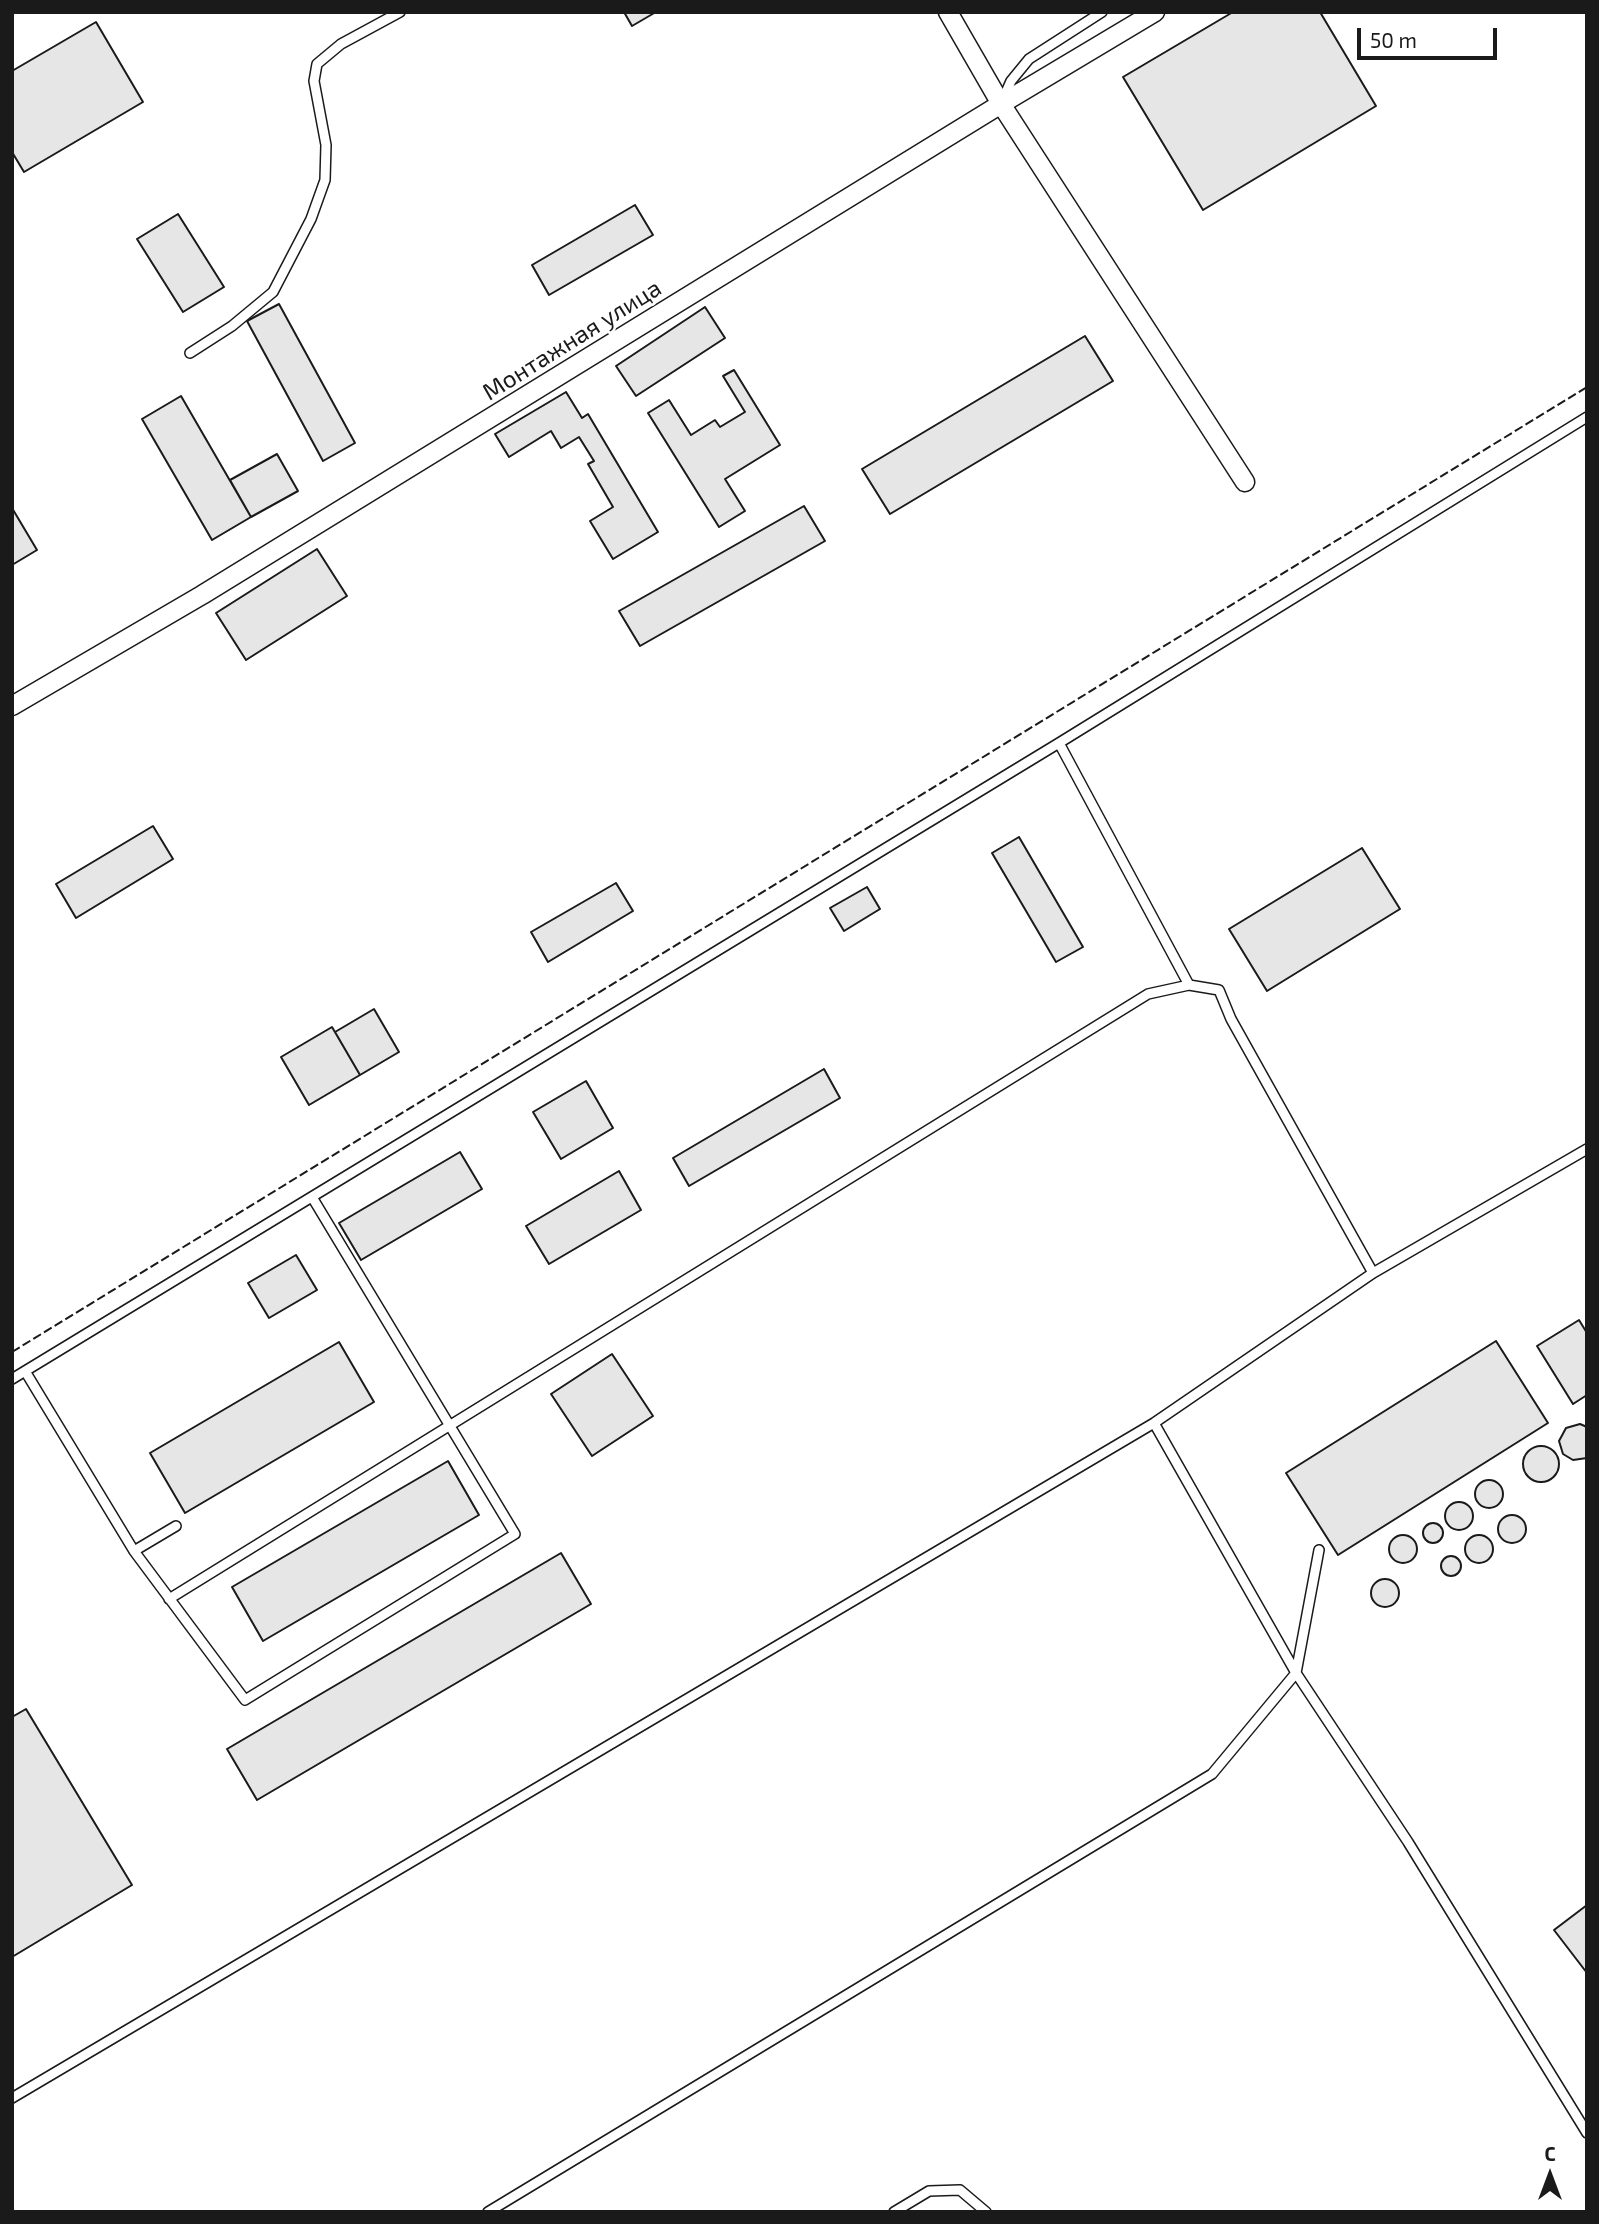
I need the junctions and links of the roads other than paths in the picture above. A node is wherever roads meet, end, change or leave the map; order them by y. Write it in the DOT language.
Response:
graph roads {
  1 [pos="400,12"];
  2 [pos="948,12"];
  3 [pos="1102,12"];
  4 [pos="1155,12"];
  5 [pos="1001,104"];
  6 [pos="190,353"];
  7 [pos="1587,417"];
  8 [pos="1245,482"];
  9 [pos="12,706"];
  10 [pos="1059,743"];
  11 [pos="1189,985"];
  12 [pos="1587,1149"];
  13 [pos="312,1197"];
  14 [pos="1373,1273"];
  15 [pos="25,1371"];
  16 [pos="12,1379"];
  17 [pos="1154,1423"];
  18 [pos="449,1425"];
  19 [pos="176,1526"];
  20 [pos="1319,1550"];
  21 [pos="134,1551"];
  22 [pos="169,1599"];
  23 [pos="1296,1673"];
  24 [pos="12,2098"];
  25 [pos="1587,2133"];
  26 [pos="488,2212"];
  27 [pos="894,2212"];
  28 [pos="986,2212"];
  1 -- 6 [label="lane"];
  2 -- 5 [label="street"];
  3 -- 5 [label="lane"];
  4 -- 5 [label="street, Монтажная улица"];
  5 -- 8 [label="street"];
  5 -- 9 [label="street, Монтажная улица"];
  7 -- 10 [label="lane"];
  10 -- 11 [label="lane"];
  10 -- 13 [label="lane"];
  11 -- 14 [label="lane"];
  11 -- 18 [label="lane"];
  12 -- 14 [label="lane"];
  13 -- 15 [label="lane"];
  13 -- 18 [label="lane"];
  14 -- 17 [label="lane"];
  15 -- 16 [label="lane"];
  15 -- 21 [label="lane"];
  17 -- 23 [label="lane"];
  17 -- 24 [label="lane"];
  18 -- 22 [label="lane"];
  18 -- 22 [label="lane"];
  19 -- 21 [label="lane"];
  20 -- 23 [label="lane"];
  21 -- 22 [label="lane"];
  23 -- 25 [label="lane"];
  23 -- 26 [label="lane"];
  27 -- 28 [label="lane"];
}
